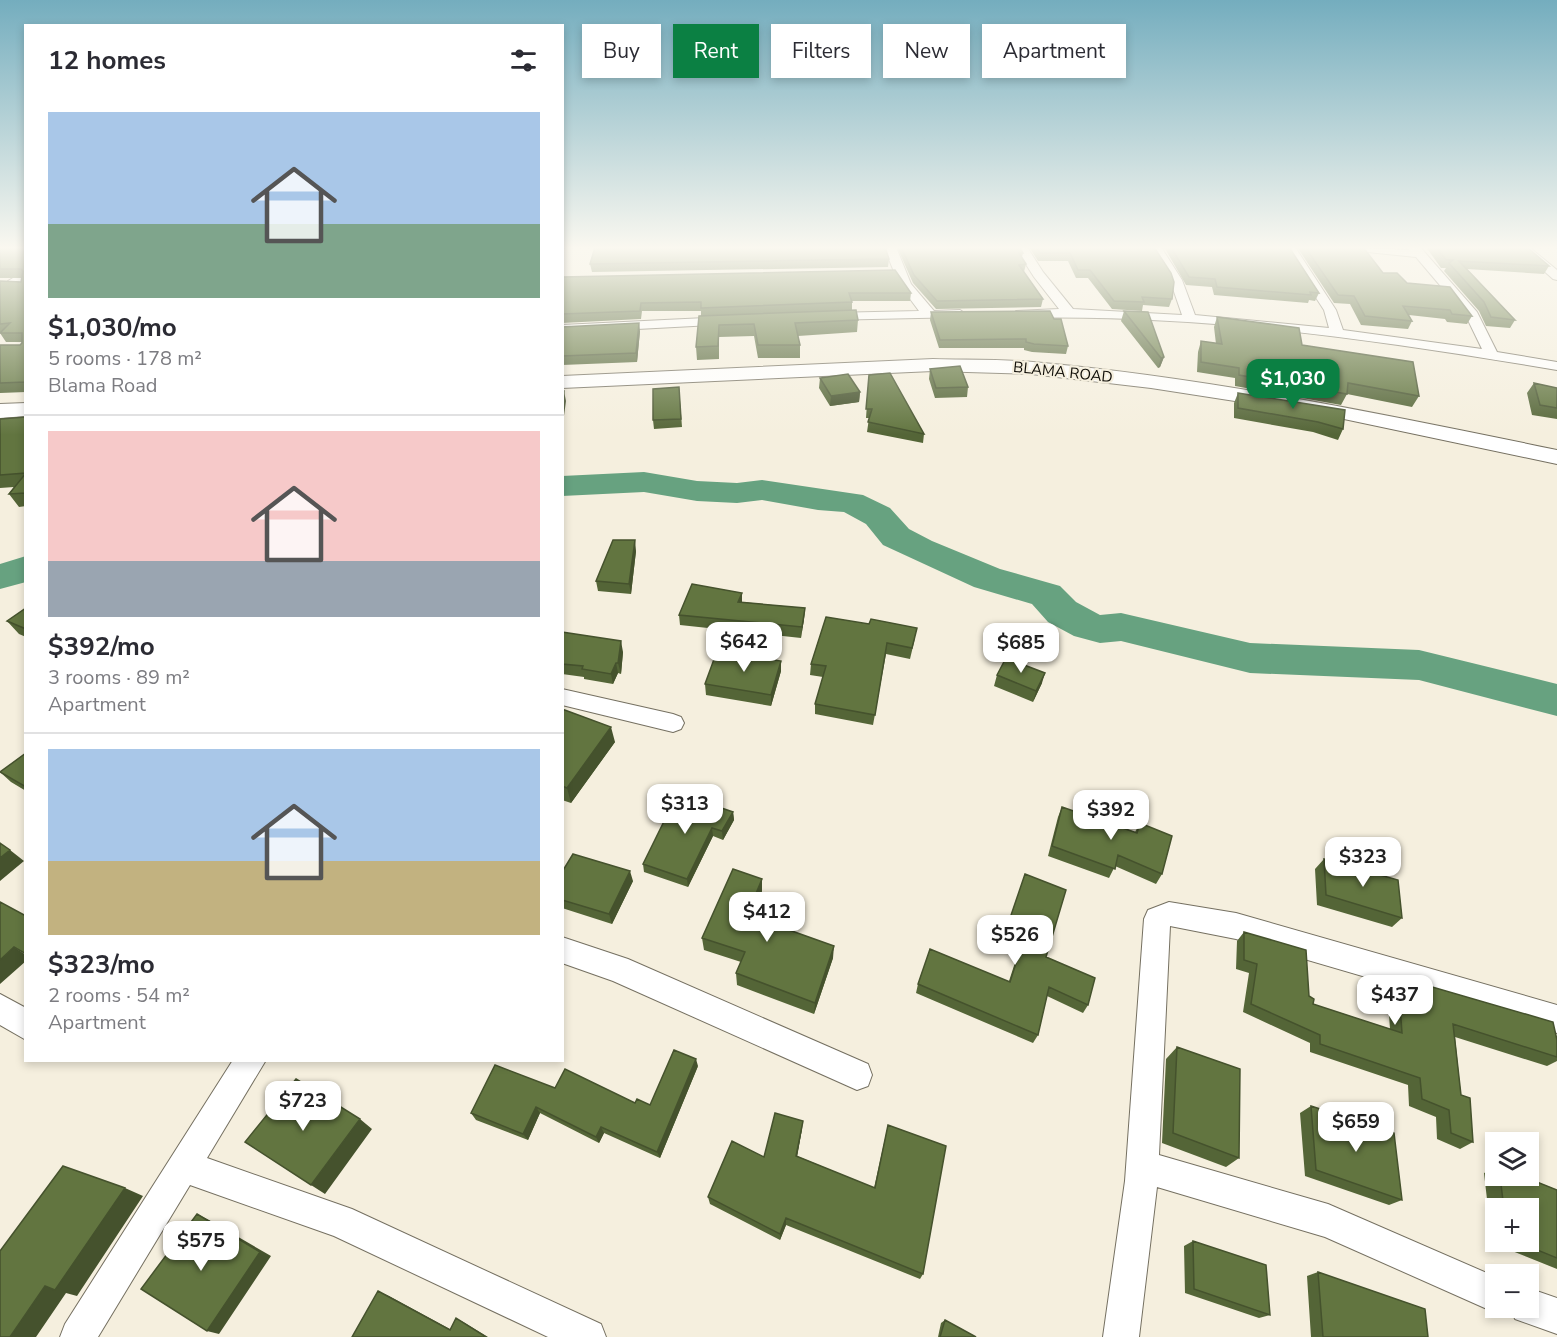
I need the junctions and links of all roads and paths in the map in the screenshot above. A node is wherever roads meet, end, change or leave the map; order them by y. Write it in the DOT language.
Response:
graph roads {
  1 [pos="925,309"];
  2 [pos="1066,309"];
  3 [pos="1186,309"];
  4 [pos="1330,309"];
  5 [pos="1467,309"];
  6 [pos="1069,313"];
  7 [pos="930,314"];
  8 [pos="976,315"];
  9 [pos="1006,315"];
  10 [pos="820,317"];
  11 [pos="1189,317"];
  12 [pos="743,321"];
  13 [pos="564,329"];
  14 [pos="1338,334"];
  15 [pos="1492,354"];
  16 [pos="1557,366"];
  17 [pos="564,382"];
  18 [pos="24,409"];
  19 [pos="0,411"];
  20 [pos="1557,457"];
  21 [pos="564,697"];
  22 [pos="673,723"];
  23 [pos="564,951"];
  24 [pos="0,1008"];
  25 [pos="1557,1019"];
  26 [pos="24,1025"];
  27 [pos="250,1062"];
  28 [pos="856,1075"];
  29 [pos="183,1166"];
  30 [pos="1142,1166"];
  31 [pos="1485,1290"];
  32 [pos="1539,1310"];
  33 [pos="1557,1316"];
  34 [pos="78,1337"];
  35 [pos="588,1337"];
  36 [pos="1121,1337"];
  1 -- 7 [label="street"];
  2 -- 6 [label="street"];
  3 -- 11 [label="street"];
  4 -- 14 [label="street"];
  5 -- 15 [label="street"];
  6 -- 9 [label="street"];
  6 -- 11 [label="street"];
  7 -- 8 [label="street"];
  7 -- 10 [label="street"];
  11 -- 14 [label="street"];
  12 -- 13 [label="street"];
  14 -- 15 [label="street"];
  15 -- 16 [label="street"];
  17 -- 20 [label="street, BLAMA ROAD"];
  18 -- 19 [label="street"];
  21 -- 22 [label="street"];
  23 -- 28 [label="street"];
  24 -- 26 [label="street"];
  25 -- 30 [label="street"];
  27 -- 29 [label="street"];
  29 -- 34 [label="street"];
  29 -- 35 [label="street"];
  30 -- 31 [label="street"];
  30 -- 36 [label="street"];
  32 -- 33 [label="street"];
}
